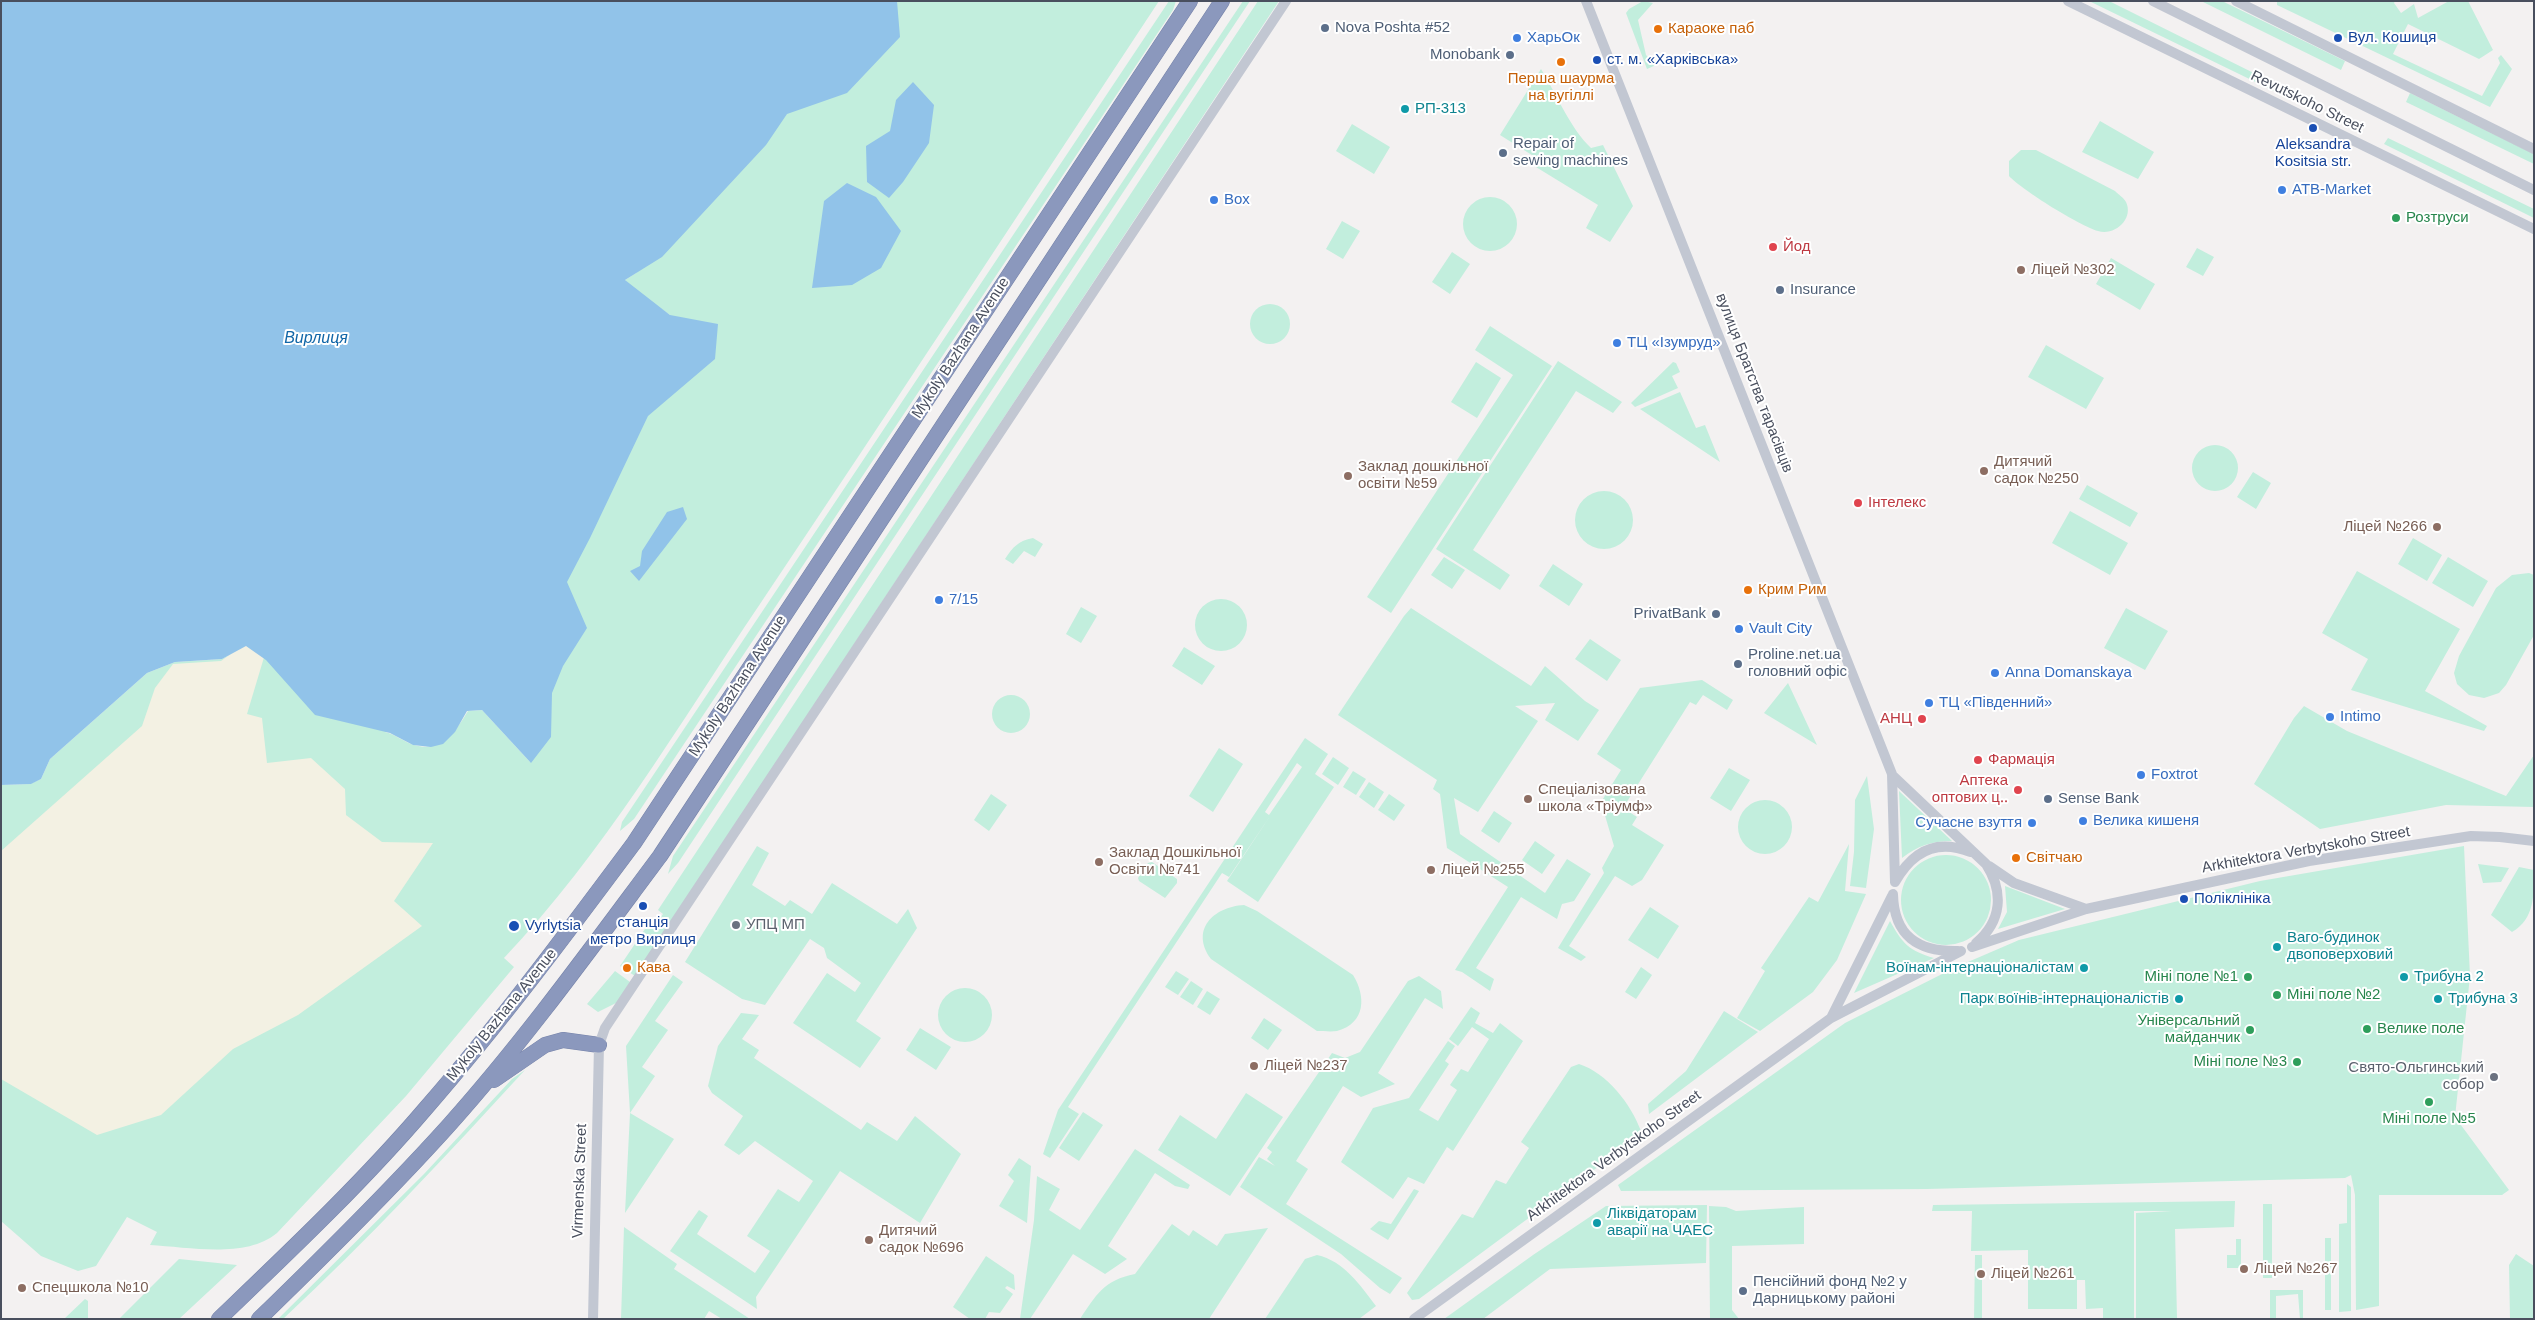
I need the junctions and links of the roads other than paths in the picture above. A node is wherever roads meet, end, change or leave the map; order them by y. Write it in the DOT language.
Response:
graph roads {
  1 [pos="1190,1"];
  2 [pos="1222,1"];
  3 [pos="1286,1"];
  4 [pos="1586,1"];
  5 [pos="2068,1"];
  6 [pos="2153,1"];
  7 [pos="2236,1"];
  8 [pos="2253,5"];
  9 [pos="2534,149"];
  10 [pos="2534,190"];
  11 [pos="2534,229"];
  12 [pos="1893,776"];
  13 [pos="2534,841"];
  14 [pos="1975,854"];
  15 [pos="1986,864"];
  16 [pos="1895,882"];
  17 [pos="1893,894"];
  18 [pos="2086,909"];
  19 [pos="1972,947"];
  20 [pos="1961,951"];
  21 [pos="1830,1018"];
  22 [pos="599,1045"];
  23 [pos="478,1091"];
  24 [pos="219,1319"];
  25 [pos="259,1319"];
  26 [pos="593,1319"];
  27 [pos="1414,1319"];
  1 -- 24 [label="highway, Mykoly Bazhana Avenue"];
  2 -- 23 [label="highway, Mykoly Bazhana Avenue"];
  3 -- 22 [label="street"];
  4 -- 12 [label="street, вулиця Братства тарасівців"];
  5 -- 11 [label="street, Revutskoho Street"];
  6 -- 10 [label="street, Revutskoho Street"];
  7 -- 8 [label="street"];
  8 -- 9 [label="street"];
  12 -- 14 [label="street, вулиця Братства тарасівців"];
  12 -- 16 [label="street, вулиця Братства тарасівців"];
  13 -- 18 [label="street, Arkhitektora Verbytskoho Street"];
  14 -- 15 [label="street"];
  14 -- 16 [label="street, Arkhitektora Verbytskoho Street"];
  15 -- 18 [label="street"];
  15 -- 19 [label="street"];
  16 -- 17 [label="street, Arkhitektora Verbytskoho Street"];
  17 -- 20 [label="street"];
  17 -- 21 [label="street, Arkhitektora Verbytskoho Street"];
  18 -- 19 [label="street, Arkhitektora Verbytskoho Street"];
  19 -- 20 [label="street"];
  20 -- 21 [label="street, Arkhitektora Verbytskoho Street"];
  21 -- 27 [label="street, Arkhitektora Verbytskoho Street"];
  22 -- 23 [label="highway"];
  22 -- 26 [label="street, Virmenska Street"];
  23 -- 25 [label="highway, Mykoly Bazhana Avenue"];
}
